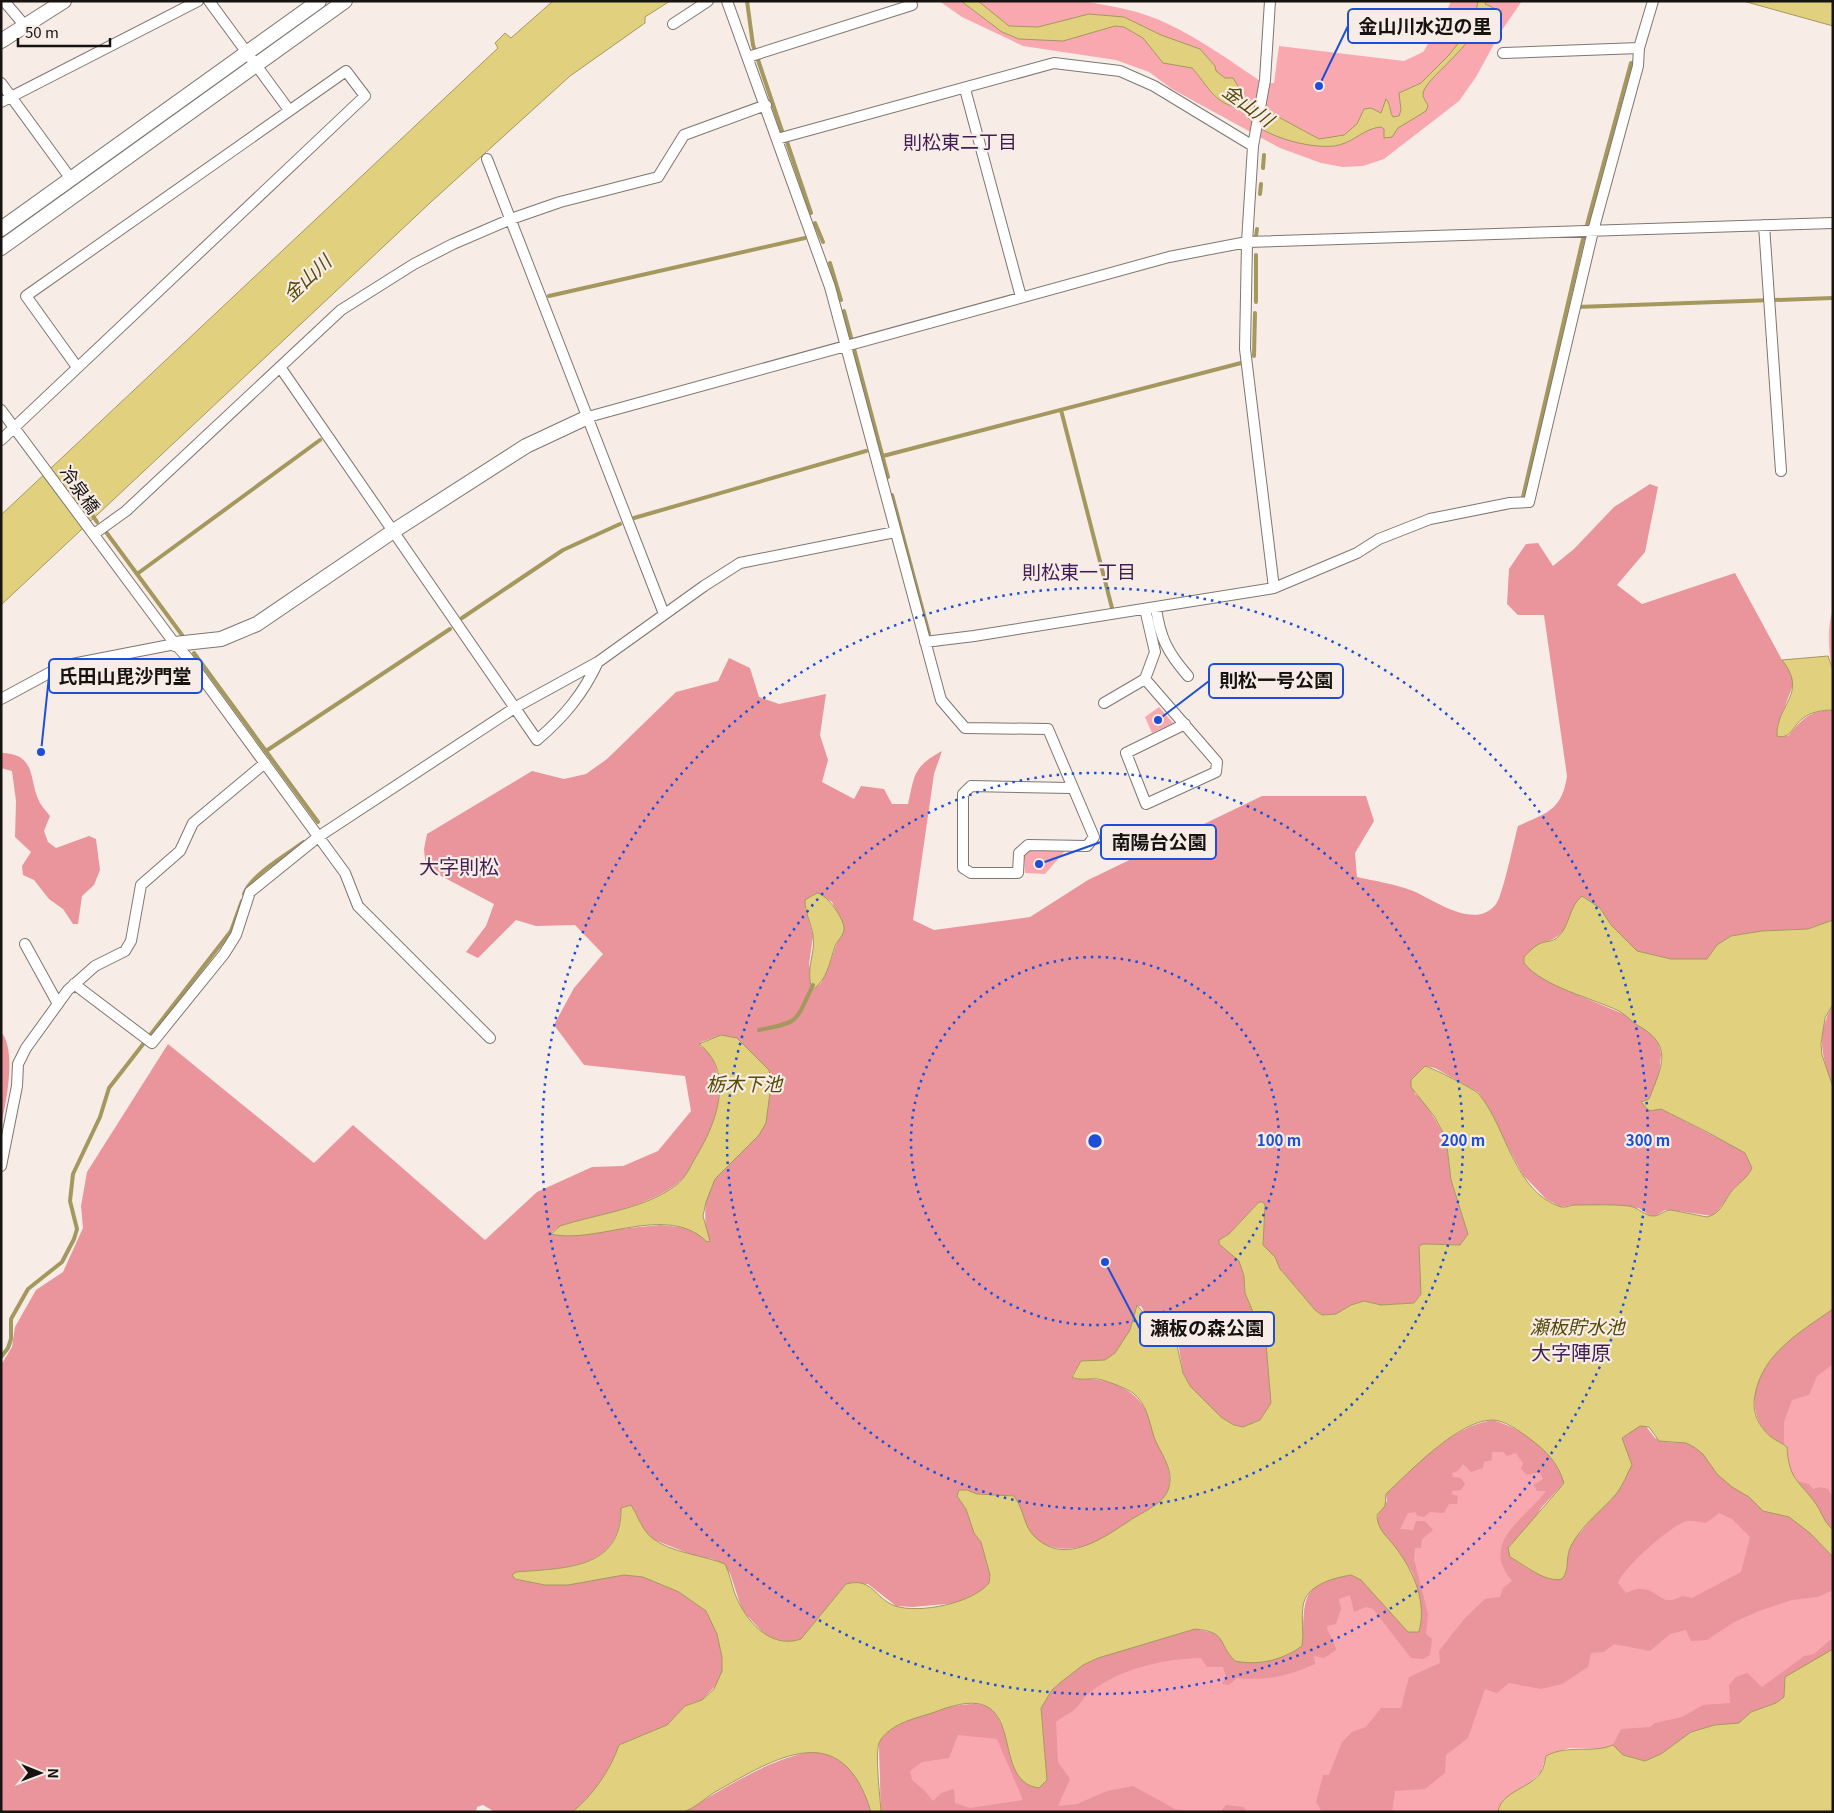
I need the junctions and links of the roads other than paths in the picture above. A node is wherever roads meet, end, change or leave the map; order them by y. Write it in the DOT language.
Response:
graph roads {
  1 [pos="4,1"];
  2 [pos="64,1"];
  3 [pos="198,1"];
  4 [pos="209,1"];
  5 [pos="319,1"];
  6 [pos="345,1"];
  7 [pos="708,1"];
  8 [pos="728,1"];
  9 [pos="1270,1"];
  10 [pos="1653,1"];
  11 [pos="912,5"];
  12 [pos="673,24"];
  13 [pos="26,27"];
  14 [pos="1,41"];
  15 [pos="1639,48"];
  16 [pos="1503,53"];
  17 [pos="248,54"];
  18 [pos="748,57"];
  19 [pos="257,66"];
  20 [pos="1,83"];
  21 [pos="965,88"];
  22 [pos="5,99"];
  23 [pos="766,105"];
  24 [pos="289,110"];
  25 [pos="778,139"];
  26 [pos="1253,146"];
  27 [pos="487,159"];
  28 [pos="71,179"];
  29 [pos="511,219"];
  30 [pos="1833,223"];
  31 [pos="1764,225"];
  32 [pos="1,229"];
  33 [pos="1593,231"];
  34 [pos="1247,242"];
  35 [pos="1,248"];
  36 [pos="1021,297"];
  37 [pos="846,345"];
  38 [pos="77,367"];
  39 [pos="280,368"];
  40 [pos="1,410"];
  41 [pos="588,417"];
  42 [pos="15,427"];
  43 [pos="1,440"];
  44 [pos="1782,472"];
  45 [pos="92,531"];
  46 [pos="392,532"];
  47 [pos="895,532"];
  48 [pos="1274,588"];
  49 [pos="1150,608"];
  50 [pos="664,614"];
  51 [pos="925,642"];
  52 [pos="175,644"];
  53 [pos="598,662"];
  54 [pos="1188,676"];
  55 [pos="1145,679"];
  56 [pos="1,699"];
  57 [pos="1104,703"];
  58 [pos="516,707"];
  59 [pos="1185,724"];
  60 [pos="265,764"];
  61 [pos="1071,788"];
  62 [pos="318,837"];
  63 [pos="25,944"];
  64 [pos="74,984"];
  65 [pos="58,1004"];
  66 [pos="490,1038"];
  67 [pos="1,1166"];
  1 -- 13 [label="street"];
  2 -- 13 [label="street"];
  3 -- 22 [label="street"];
  4 -- 17 [label="street"];
  5 -- 17 [label="street"];
  6 -- 19 [label="street"];
  7 -- 12 [label="street"];
  8 -- 18 [label="street"];
  9 -- 26 [label="street"];
  10 -- 15 [label="street"];
  11 -- 18 [label="street"];
  13 -- 14 [label="street"];
  15 -- 16 [label="street"];
  15 -- 33 [label="street"];
  17 -- 19 [label="street"];
  17 -- 28 [label="street"];
  18 -- 23 [label="street"];
  19 -- 24 [label="street"];
  19 -- 35 [label="street"];
  20 -- 22 [label="street"];
  21 -- 25 [label="street"];
  21 -- 26 [label="street"];
  21 -- 36 [label="street"];
  22 -- 28 [label="street"];
  23 -- 25 [label="street"];
  23 -- 29 [label="street"];
  24 -- 38 [label="street"];
  24 -- 38 [label="street"];
  25 -- 37 [label="street"];
  26 -- 34 [label="street"];
  27 -- 29 [label="street"];
  28 -- 32 [label="street"];
  29 -- 39 [label="street"];
  29 -- 41 [label="street"];
  30 -- 31 [label="street"];
  31 -- 33 [label="street"];
  31 -- 44 [label="street"];
  33 -- 34 [label="street"];
  33 -- 48 [label="street"];
  34 -- 36 [label="street"];
  34 -- 48 [label="street"];
  36 -- 37 [label="street"];
  37 -- 41 [label="street"];
  37 -- 47 [label="street"];
  38 -- 42 [label="street"];
  39 -- 45 [label="street"];
  39 -- 46 [label="street"];
  40 -- 42 [label="street, 冷泉橋"];
  41 -- 46 [label="street"];
  41 -- 50 [label="street"];
  42 -- 43 [label="street"];
  42 -- 45 [label="street, 冷泉橋"];
  45 -- 52 [label="street, 冷泉橋"];
  46 -- 52 [label="street"];
  46 -- 58 [label="street"];
  47 -- 50 [label="street"];
  47 -- 51 [label="street"];
  48 -- 49 [label="street"];
  49 -- 51 [label="street"];
  49 -- 54 [label="street"];
  49 -- 55 [label="street"];
  50 -- 53 [label="street"];
  51 -- 61 [label="street"];
  52 -- 56 [label="street"];
  52 -- 60 [label="street, 冷泉橋"];
  53 -- 58 [label="street"];
  53 -- 58 [label="street"];
  55 -- 57 [label="street"];
  55 -- 59 [label="street"];
  58 -- 62 [label="street"];
  59 -- 59 [label="street"];
  60 -- 62 [label="street, 冷泉橋"];
  60 -- 64 [label="street"];
  61 -- 61 [label="street"];
  62 -- 64 [label="street"];
  62 -- 66 [label="street, 冷泉橋"];
  63 -- 65 [label="street"];
  64 -- 65 [label="street"];
  65 -- 67 [label="street"];
}
